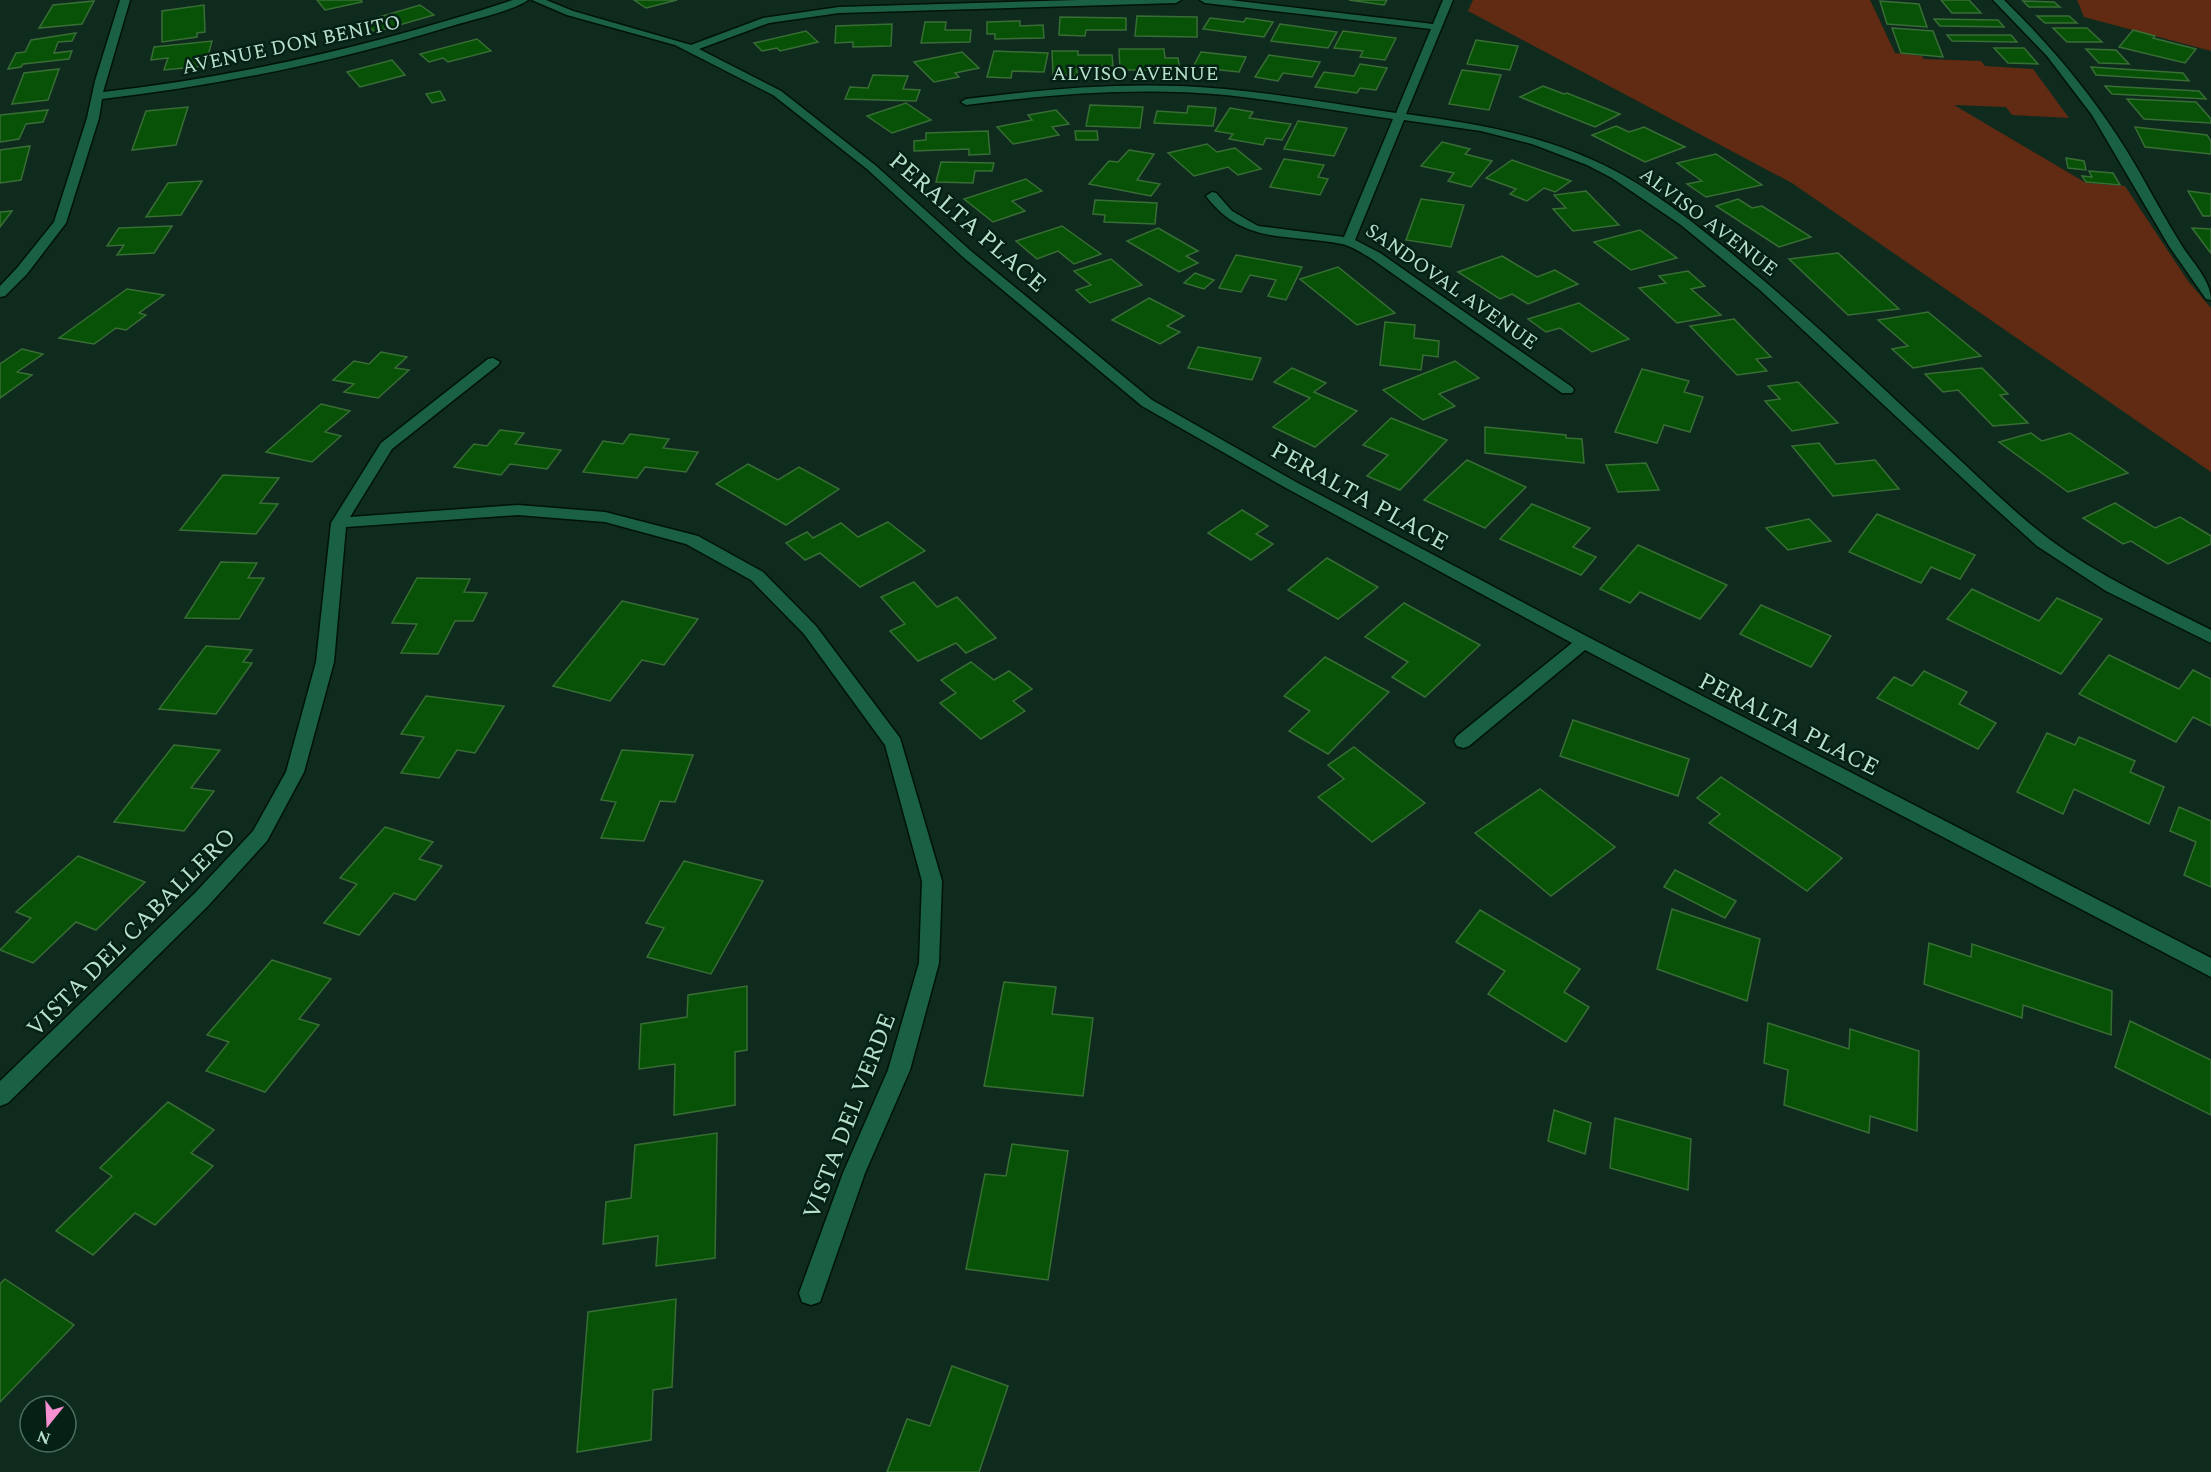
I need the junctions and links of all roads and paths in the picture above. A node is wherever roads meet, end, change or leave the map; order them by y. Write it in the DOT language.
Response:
graph roads {
  1 [pos="125,0"];
  2 [pos="523,0"];
  3 [pos="537,0"];
  4 [pos="1176,0"];
  5 [pos="1204,0"];
  6 [pos="1448,0"];
  7 [pos="1998,0"];
  8 [pos="1437,27"];
  9 [pos="692,48"];
  10 [pos="97,96"];
  11 [pos="966,102"];
  12 [pos="1400,116"];
  13 [pos="1212,196"];
  14 [pos="1348,241"];
  15 [pos="0,293"];
  16 [pos="2211,296"];
  17 [pos="493,362"];
  18 [pos="1567,390"];
  19 [pos="339,524"];
  20 [pos="2211,637"];
  21 [pos="1584,642"];
  22 [pos="1463,741"];
  23 [pos="2211,968"];
  24 [pos="0,1096"];
  25 [pos="810,1293"];
  1 -- 10 [label="street"];
  2 -- 10 [label="street, AVENUE DON BENITO"];
  3 -- 9 [label="street, PERALTA PLACE"];
  4 -- 9 [label="street"];
  5 -- 8 [label="street"];
  6 -- 8 [label="street, SANDOVAL AVENUE"];
  7 -- 16 [label="street"];
  8 -- 12 [label="street, SANDOVAL AVENUE"];
  9 -- 21 [label="street, PERALTA PLACE"];
  10 -- 15 [label="street"];
  11 -- 12 [label="street, ALVISO AVENUE"];
  12 -- 14 [label="street, SANDOVAL AVENUE"];
  12 -- 20 [label="street, ALVISO AVENUE"];
  13 -- 14 [label="street"];
  14 -- 18 [label="street, SANDOVAL AVENUE"];
  17 -- 19 [label="street, VISTA DEL CABALLERO"];
  19 -- 24 [label="street, VISTA DEL CABALLERO"];
  19 -- 25 [label="street, VISTA DEL VERDE"];
  21 -- 22 [label="street"];
  21 -- 23 [label="street, PERALTA PLACE"];
}
